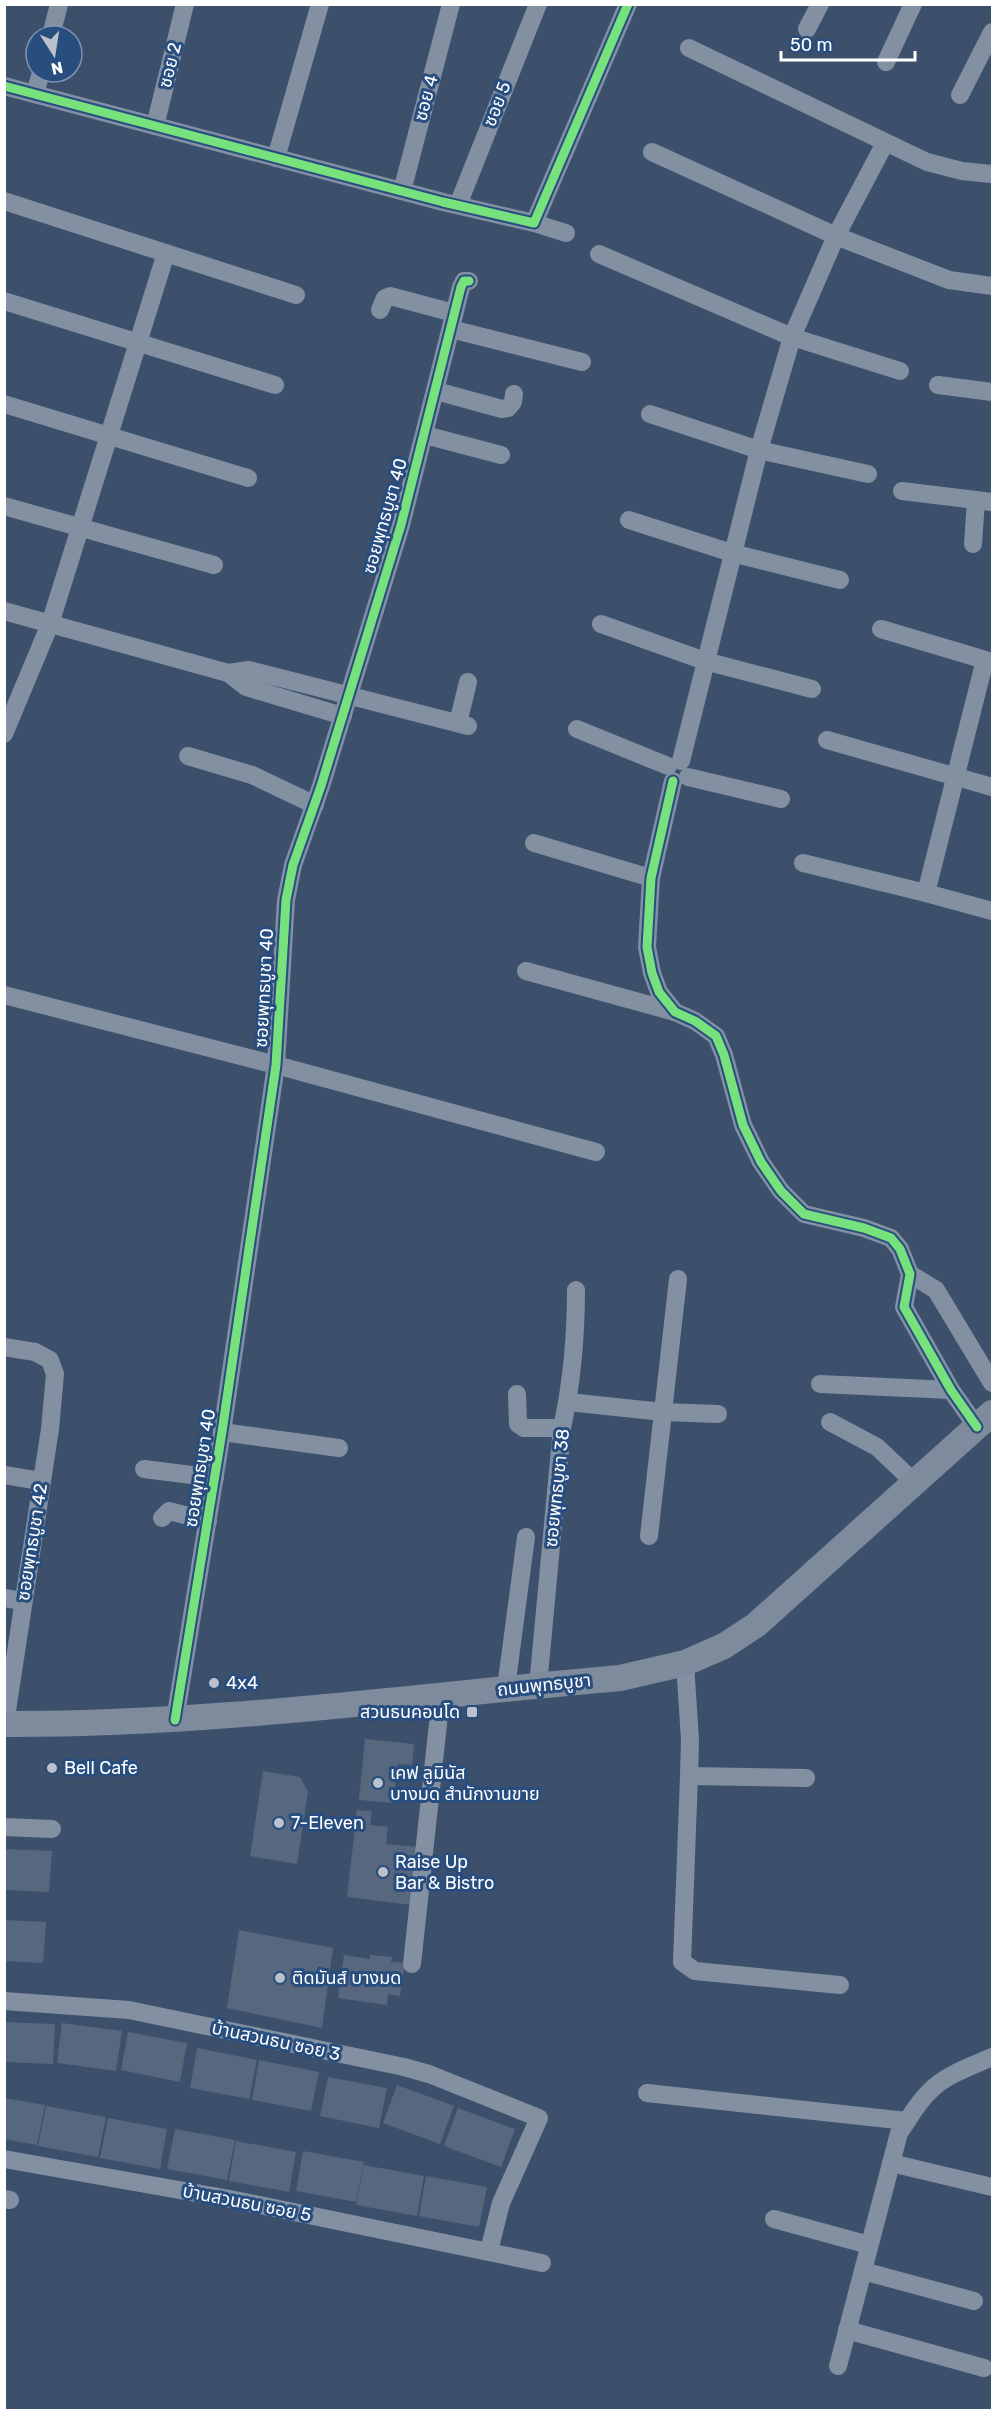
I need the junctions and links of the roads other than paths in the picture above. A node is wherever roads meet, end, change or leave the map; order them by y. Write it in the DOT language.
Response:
graph roads {
  1 [pos="59,4"];
  2 [pos="185,4"];
  3 [pos="320,4"];
  4 [pos="451,4"];
  5 [pos="538,4"];
  6 [pos="628,4"];
  7 [pos="820,4"];
  8 [pos="913,4"];
  9 [pos="54,24"];
  10 [pos="807,29"];
  11 [pos="993,32"];
  12 [pos="689,48"];
  13 [pos="886,62"];
  14 [pos="38,84"];
  15 [pos="4,86"];
  16 [pos="35,94"];
  17 [pos="960,95"];
  18 [pos="155,126"];
  19 [pos="885,143"];
  20 [pos="652,152"];
  21 [pos="276,158"];
  22 [pos="993,174"];
  23 [pos="402,191"];
  24 [pos="4,201"];
  25 [pos="458,205"];
  26 [pos="534,223"];
  27 [pos="566,233"];
  28 [pos="836,236"];
  29 [pos="166,253"];
  30 [pos="599,254"];
  31 [pos="469,281"];
  32 [pos="993,286"];
  33 [pos="296,295"];
  34 [pos="4,301"];
  35 [pos="380,310"];
  36 [pos="453,321"];
  37 [pos="792,337"];
  38 [pos="137,342"];
  39 [pos="582,362"];
  40 [pos="900,371"];
  41 [pos="275,385"];
  42 [pos="938,385"];
  43 [pos="436,391"];
  44 [pos="993,392"];
  45 [pos="514,394"];
  46 [pos="4,404"];
  47 [pos="650,414"];
  48 [pos="425,435"];
  49 [pos="109,436"];
  50 [pos="759,450"];
  51 [pos="501,455"];
  52 [pos="868,474"];
  53 [pos="248,478"];
  54 [pos="902,491"];
  55 [pos="984,501"];
  56 [pos="4,506"];
  57 [pos="629,520"];
  58 [pos="80,528"];
  59 [pos="973,544"];
  60 [pos="732,553"];
  61 [pos="214,565"];
  62 [pos="840,580"];
  63 [pos="4,611"];
  64 [pos="50,624"];
  65 [pos="601,624"];
  66 [pos="881,628"];
  67 [pos="705,661"];
  68 [pos="989,661"];
  69 [pos="228,673"];
  70 [pos="468,682"];
  71 [pos="812,689"];
  72 [pos="348,696"];
  73 [pos="343,716"];
  74 [pos="577,729"];
  75 [pos="4,734"];
  76 [pos="827,740"];
  77 [pos="188,756"];
  78 [pos="678,771"];
  79 [pos="954,777"];
  80 [pos="993,787"];
  81 [pos="781,799"];
  82 [pos="315,805"];
  83 [pos="534,843"];
  84 [pos="803,863"];
  85 [pos="651,878"];
  86 [pos="926,893"];
  87 [pos="993,911"];
  88 [pos="526,971"];
  89 [pos="4,995"];
  90 [pos="675,1012"];
  91 [pos="276,1065"];
  92 [pos="596,1152"];
  93 [pos="910,1274"];
  94 [pos="678,1279"];
  95 [pos="576,1290"];
  96 [pos="4,1347"];
  97 [pos="993,1383"];
  98 [pos="820,1384"];
  99 [pos="951,1390"];
  100 [pos="517,1394"];
  101 [pos="568,1402"];
  102 [pos="663,1412"];
  103 [pos="718,1414"];
  104 [pos="985,1420"];
  105 [pos="830,1422"];
  106 [pos="562,1428"];
  107 [pos="222,1432"];
  108 [pos="339,1448"];
  109 [pos="144,1469"];
  110 [pos="4,1475"];
  111 [pos="214,1478"];
  112 [pos="41,1481"];
  113 [pos="915,1483"];
  114 [pos="162,1518"];
  115 [pos="208,1521"];
  116 [pos="649,1536"];
  117 [pos="526,1537"];
  118 [pos="4,1598"];
  119 [pos="23,1601"];
  120 [pos="685,1663"];
  121 [pos="538,1686"];
  122 [pos="506,1689"];
  123 [pos="441,1696"];
  124 [pos="175,1720"];
  125 [pos="5,1724"];
  126 [pos="689,1776"];
  127 [pos="806,1778"];
  128 [pos="4,1827"];
  129 [pos="52,1829"];
  130 [pos="412,1964"];
  131 [pos="840,1985"];
  132 [pos="4,2001"];
  133 [pos="993,2057"];
  134 [pos="647,2093"];
  135 [pos="908,2121"];
  136 [pos="4,2159"];
  137 [pos="891,2163"];
  138 [pos="993,2187"];
  139 [pos="774,2219"];
  140 [pos="869,2246"];
  141 [pos="489,2251"];
  142 [pos="542,2263"];
  143 [pos="863,2271"];
  144 [pos="974,2301"];
  145 [pos="847,2330"];
  146 [pos="838,2366"];
  147 [pos="984,2368"];
  1 -- 9 [label="street"];
  2 -- 18 [label="street, ซอย 2"];
  3 -- 21 [label="street"];
  4 -- 23 [label="street, ซอย 4"];
  5 -- 25 [label="street, ซอย 5"];
  6 -- 26 [label="street"];
  7 -- 10 [label="street"];
  8 -- 13 [label="street"];
  11 -- 17 [label="street"];
  12 -- 19 [label="street"];
  14 -- 16 [label="street"];
  15 -- 16 [label="street"];
  16 -- 18 [label="street"];
  18 -- 21 [label="street"];
  19 -- 22 [label="street"];
  19 -- 28 [label="street"];
  20 -- 28 [label="street"];
  21 -- 23 [label="street"];
  23 -- 25 [label="street"];
  24 -- 29 [label="street"];
  25 -- 26 [label="street"];
  26 -- 27 [label="street"];
  28 -- 32 [label="street"];
  28 -- 37 [label="street"];
  29 -- 33 [label="street"];
  29 -- 38 [label="street"];
  30 -- 37 [label="street"];
  31 -- 36 [label="street, ซอยพุทธบูชา 40"];
  34 -- 38 [label="street"];
  35 -- 36 [label="street"];
  36 -- 39 [label="street"];
  36 -- 43 [label="street, ซอยพุทธบูชา 40"];
  37 -- 40 [label="street"];
  37 -- 50 [label="street"];
  38 -- 41 [label="street"];
  38 -- 49 [label="street"];
  42 -- 44 [label="street"];
  43 -- 45 [label="street"];
  43 -- 48 [label="street, ซอยพุทธบูชา 40"];
  46 -- 49 [label="street"];
  47 -- 50 [label="street"];
  48 -- 51 [label="street"];
  48 -- 72 [label="street, ซอยพุทธบูชา 40"];
  49 -- 53 [label="street"];
  49 -- 58 [label="street"];
  50 -- 52 [label="street"];
  50 -- 60 [label="street"];
  54 -- 55 [label="street"];
  55 -- 59 [label="street"];
  56 -- 58 [label="street"];
  57 -- 60 [label="street"];
  58 -- 61 [label="street"];
  58 -- 64 [label="street"];
  60 -- 62 [label="street"];
  60 -- 67 [label="street"];
  63 -- 64 [label="street"];
  64 -- 69 [label="street"];
  64 -- 75 [label="street"];
  65 -- 67 [label="street"];
  66 -- 68 [label="street"];
  67 -- 71 [label="street"];
  67 -- 78 [label="street"];
  68 -- 79 [label="street"];
  69 -- 72 [label="street"];
  69 -- 73 [label="street"];
  70 -- 72 [label="street"];
  72 -- 73 [label="street, ซอยพุทธบูชา 40"];
  73 -- 82 [label="street, ซอยพุทธบูชา 40"];
  74 -- 78 [label="street"];
  76 -- 79 [label="street"];
  77 -- 82 [label="street"];
  78 -- 81 [label="street"];
  78 -- 85 [label="street"];
  79 -- 80 [label="street"];
  79 -- 86 [label="street"];
  82 -- 91 [label="street, ซอยพุทธบูชา 40"];
  83 -- 85 [label="street"];
  84 -- 86 [label="street"];
  85 -- 90 [label="street"];
  86 -- 87 [label="street"];
  88 -- 90 [label="street"];
  89 -- 91 [label="street"];
  90 -- 93 [label="street"];
  91 -- 92 [label="street"];
  91 -- 107 [label="street, ซอยพุทธบูชา 40"];
  93 -- 97 [label="street"];
  93 -- 99 [label="street"];
  94 -- 102 [label="street"];
  95 -- 101 [label="street, ซอยพุทธบูชา 38"];
  96 -- 112 [label="street, ซอยพุทธบูชา 42"];
  98 -- 99 [label="street"];
  99 -- 104 [label="street"];
  100 -- 106 [label="street"];
  101 -- 102 [label="street"];
  101 -- 106 [label="street, ซอยพุทธบูชา 38"];
  102 -- 103 [label="street"];
  102 -- 116 [label="street"];
  104 -- 113 [label="main road, ถนนพุทธบูชา"];
  105 -- 113 [label="street"];
  106 -- 121 [label="street, ซอยพุทธบูชา 38"];
  107 -- 108 [label="street"];
  107 -- 111 [label="street, ซอยพุทธบูชา 40"];
  109 -- 111 [label="street"];
  110 -- 112 [label="street"];
  111 -- 115 [label="street, ซอยพุทธบูชา 40"];
  112 -- 119 [label="street, ซอยพุทธบูชา 42"];
  113 -- 120 [label="main road, ถนนพุทธบูชา"];
  114 -- 115 [label="street"];
  115 -- 124 [label="street, ซอยพุทธบูชา 40"];
  117 -- 122 [label="street"];
  118 -- 119 [label="street"];
  119 -- 125 [label="street, ซอยพุทธบูชา 42"];
  120 -- 121 [label="main road, ถนนพุทธบูชา"];
  120 -- 126 [label="street"];
  121 -- 122 [label="main road, ถนนพุทธบูชา"];
  122 -- 123 [label="main road, ถนนพุทธบูชา"];
  123 -- 124 [label="main road, ถนนพุทธบูชา"];
  123 -- 130 [label="street"];
  124 -- 125 [label="main road, ถนนพุทธบูชา"];
  126 -- 127 [label="street"];
  126 -- 131 [label="street"];
  128 -- 129 [label="street"];
  132 -- 141 [label="street, บ้านสวนธน ซอย 3"];
  133 -- 135 [label="street"];
  134 -- 135 [label="street"];
  135 -- 137 [label="street"];
  136 -- 141 [label="street, บ้านสวนธน ซอย 5"];
  137 -- 138 [label="street"];
  137 -- 140 [label="street"];
  139 -- 140 [label="street"];
  140 -- 143 [label="street"];
  141 -- 142 [label="street, บ้านสวนธน ซอย 5"];
  143 -- 144 [label="street"];
  143 -- 145 [label="street"];
  145 -- 146 [label="street"];
  145 -- 147 [label="street"];
}
